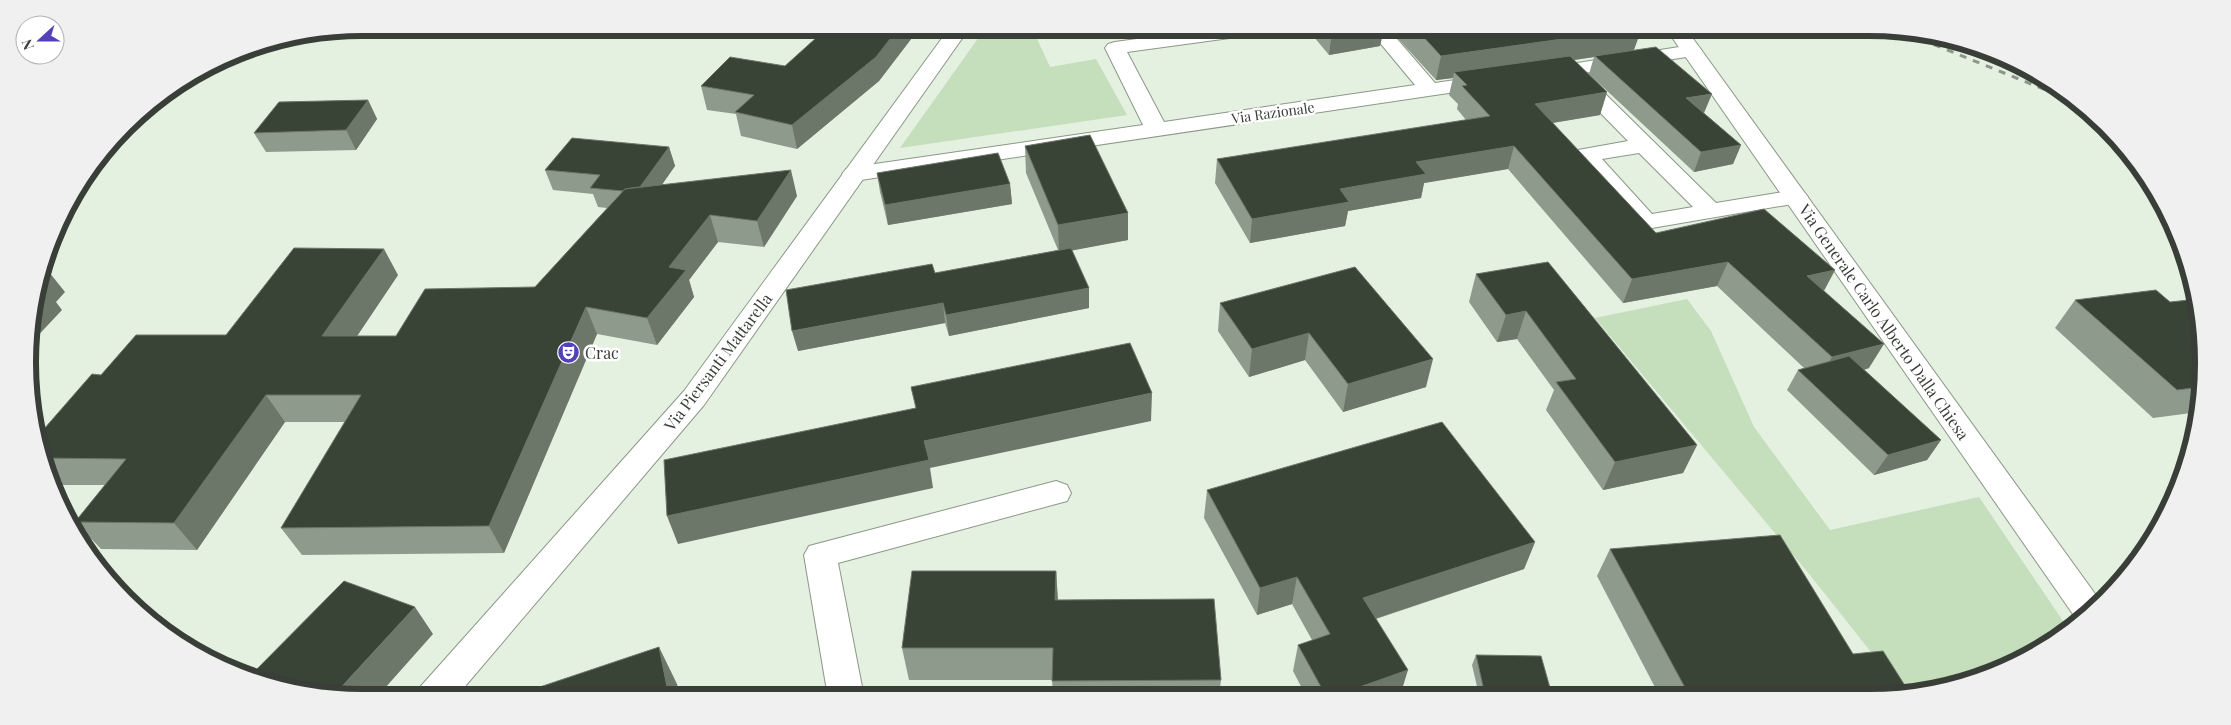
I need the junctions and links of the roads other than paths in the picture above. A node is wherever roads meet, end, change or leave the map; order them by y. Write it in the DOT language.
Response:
graph roads {
  1 [pos="954,36"];
  2 [pos="1201,36"];
  3 [pos="1391,36"];
  4 [pos="1686,42"];
  5 [pos="1569,69"];
  6 [pos="1430,90"];
  7 [pos="1157,130"];
  8 [pos="1644,145"];
  9 [pos="854,174"];
  10 [pos="1796,197"];
  11 [pos="1711,212"];
  12 [pos="1056,493"];
  13 [pos="2086,606"];
  14 [pos="441,689"];
  15 [pos="845,689"];
  1 -- 9 [label="street, Via Piersanti Mattarella"];
  2 -- 7 [label="street"];
  3 -- 6 [label="street"];
  4 -- 5 [label="street, Via Razionale"];
  4 -- 10 [label="street, Via Generale Carlo Alberto Dalla Chiesa"];
  5 -- 6 [label="street, Via Razionale"];
  5 -- 8 [label="street"];
  6 -- 7 [label="street, Via Razionale"];
  7 -- 9 [label="street, Via Razionale"];
  8 -- 11 [label="street"];
  8 -- 11 [label="street"];
  9 -- 14 [label="street, Via Piersanti Mattarella"];
  10 -- 11 [label="street"];
  10 -- 13 [label="street, Via Generale Carlo Alberto Dalla Chiesa"];
  12 -- 15 [label="street"];
}
